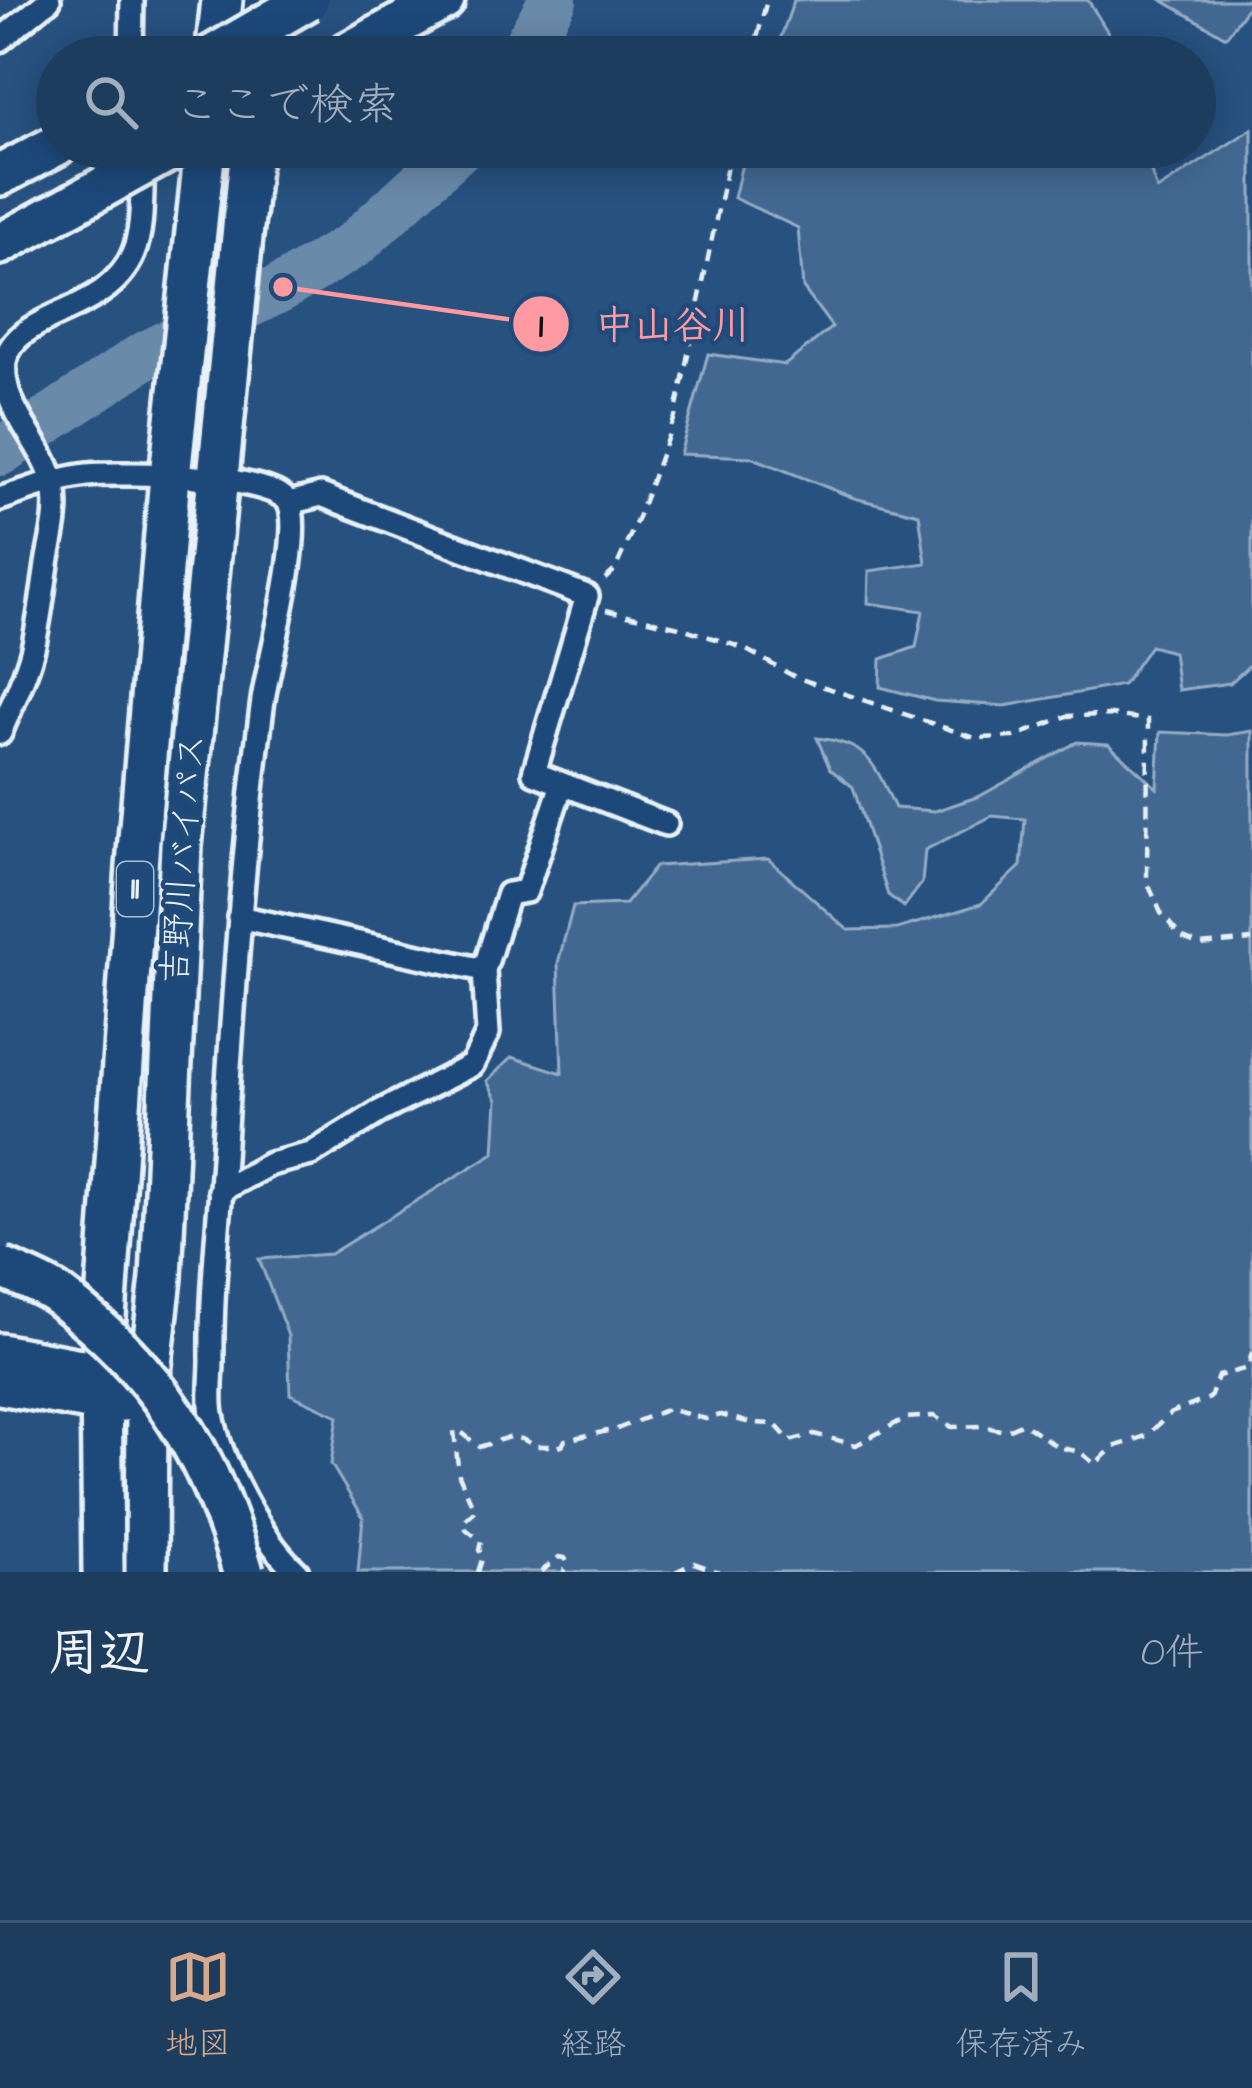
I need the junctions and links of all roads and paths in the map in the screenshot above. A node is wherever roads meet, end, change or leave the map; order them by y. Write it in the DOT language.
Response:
graph roads {
  1 [pos="49,0"];
  2 [pos="131,0"];
  3 [pos="222,0"];
  4 [pos="265,0"];
  5 [pos="308,0"];
  6 [pos="444,0"];
  7 [pos="767,0"];
  8 [pos="131,36"];
  9 [pos="216,36"];
  10 [pos="248,36"];
  11 [pos="262,36"];
  12 [pos="378,36"];
  13 [pos="758,36"];
  14 [pos="0,40"];
  15 [pos="36,156"];
  16 [pos="138,168"];
  17 [pos="142,168"];
  18 [pos="203,168"];
  19 [pos="249,168"];
  20 [pos="726,168"];
  21 [pos="0,176"];
  22 [pos="0,244"];
  23 [pos="48,471"];
  24 [pos="170,476"];
  25 [pos="217,482"];
  26 [pos="0,499"];
  27 [pos="289,503"];
  28 [pos="587,596"];
  29 [pos="0,734"];
  30 [pos="562,784"];
  31 [pos="666,824"];
  32 [pos="239,917"];
  33 [pos="1252,940"];
  34 [pos="484,970"];
  35 [pos="220,1191"];
  36 [pos="0,1267"];
  37 [pos="1252,1352"];
  38 [pos="0,1354"];
  39 [pos="0,1384"];
  40 [pos="101,1388"];
  41 [pos="147,1399"];
  42 [pos="103,1572"];
  43 [pos="146,1572"];
  44 [pos="243,1572"];
  45 [pos="297,1572"];
  46 [pos="478,1572"];
  47 [pos="541,1572"];
  48 [pos="563,1572"];
  49 [pos="675,1572"];
  50 [pos="718,1572"];
  1 -- 14 [label="street"];
  2 -- 8 [label="street"];
  3 -- 9 [label="highway"];
  4 -- 11 [label="highway"];
  5 -- 10 [label="highway, bridge"];
  6 -- 12 [label="highway"];
  7 -- 13 [label="path"];
  15 -- 21 [label="highway"];
  16 -- 22 [label="highway, bridge"];
  17 -- 23 [label="street"];
  18 -- 24 [label="highway, 吉野川バイパス / 11"];
  19 -- 25 [label="highway, 吉野川バイパス / 11"];
  20 -- 28 [label="path"];
  23 -- 24 [label="street"];
  23 -- 26 [label="street"];
  23 -- 29 [label="street"];
  24 -- 25 [label="street"];
  24 -- 40 [label="highway, 吉野川バイパス / 11"];
  25 -- 27 [label="street"];
  25 -- 41 [label="highway, 吉野川バイパス / 11"];
  27 -- 28 [label="street"];
  27 -- 32 [label="street"];
  28 -- 30 [label="street"];
  28 -- 33 [label="path"];
  30 -- 31 [label="street"];
  30 -- 34 [label="street"];
  32 -- 34 [label="street"];
  32 -- 35 [label="street"];
  34 -- 35 [label="street"];
  35 -- 45 [label="street"];
  36 -- 44 [label="highway, bridge"];
  37 -- 46 [label="path"];
  38 -- 40 [label="highway"];
  39 -- 40 [label="highway"];
  40 -- 41 [label="highway"];
  40 -- 42 [label="highway, 吉野川バイパス / 11"];
  41 -- 43 [label="highway, 吉野川バイパス / 11"];
  47 -- 48 [label="path"];
  49 -- 50 [label="path"];
}
